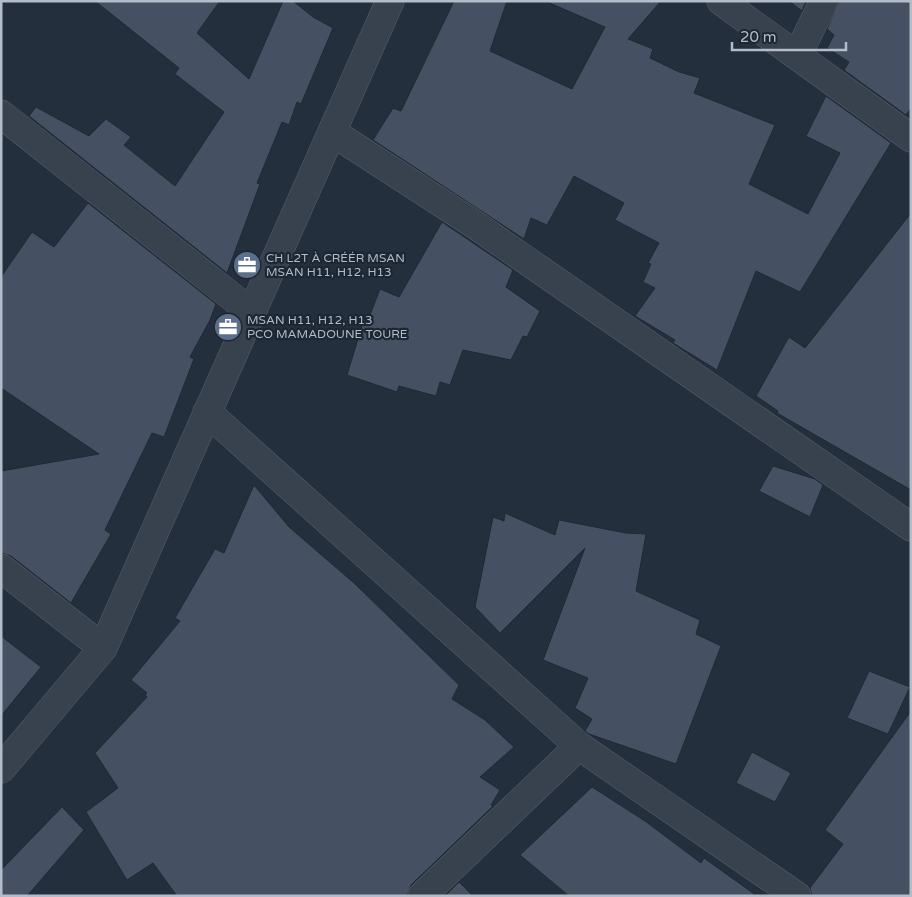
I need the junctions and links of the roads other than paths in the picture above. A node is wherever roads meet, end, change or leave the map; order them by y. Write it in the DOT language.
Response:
graph roads {
  1 [pos="721,1"];
  2 [pos="824,1"];
  3 [pos="379,6"];
  4 [pos="797,56"];
  5 [pos="1,114"];
  6 [pos="332,132"];
  7 [pos="911,138"];
  8 [pos="251,312"];
  9 [pos="207,412"];
  10 [pos="911,527"];
  11 [pos="1,568"];
  12 [pos="103,648"];
  13 [pos="579,746"];
  14 [pos="1,769"];
  15 [pos="422,896"];
  16 [pos="797,896"];
  1 -- 4 [label="street"];
  2 -- 4 [label="street"];
  3 -- 6 [label="street"];
  4 -- 7 [label="street"];
  5 -- 8 [label="street"];
  6 -- 8 [label="street"];
  6 -- 10 [label="street"];
  8 -- 9 [label="street"];
  9 -- 12 [label="street"];
  9 -- 13 [label="street"];
  11 -- 12 [label="street"];
  12 -- 14 [label="street"];
  13 -- 15 [label="street"];
  13 -- 16 [label="street"];
}
